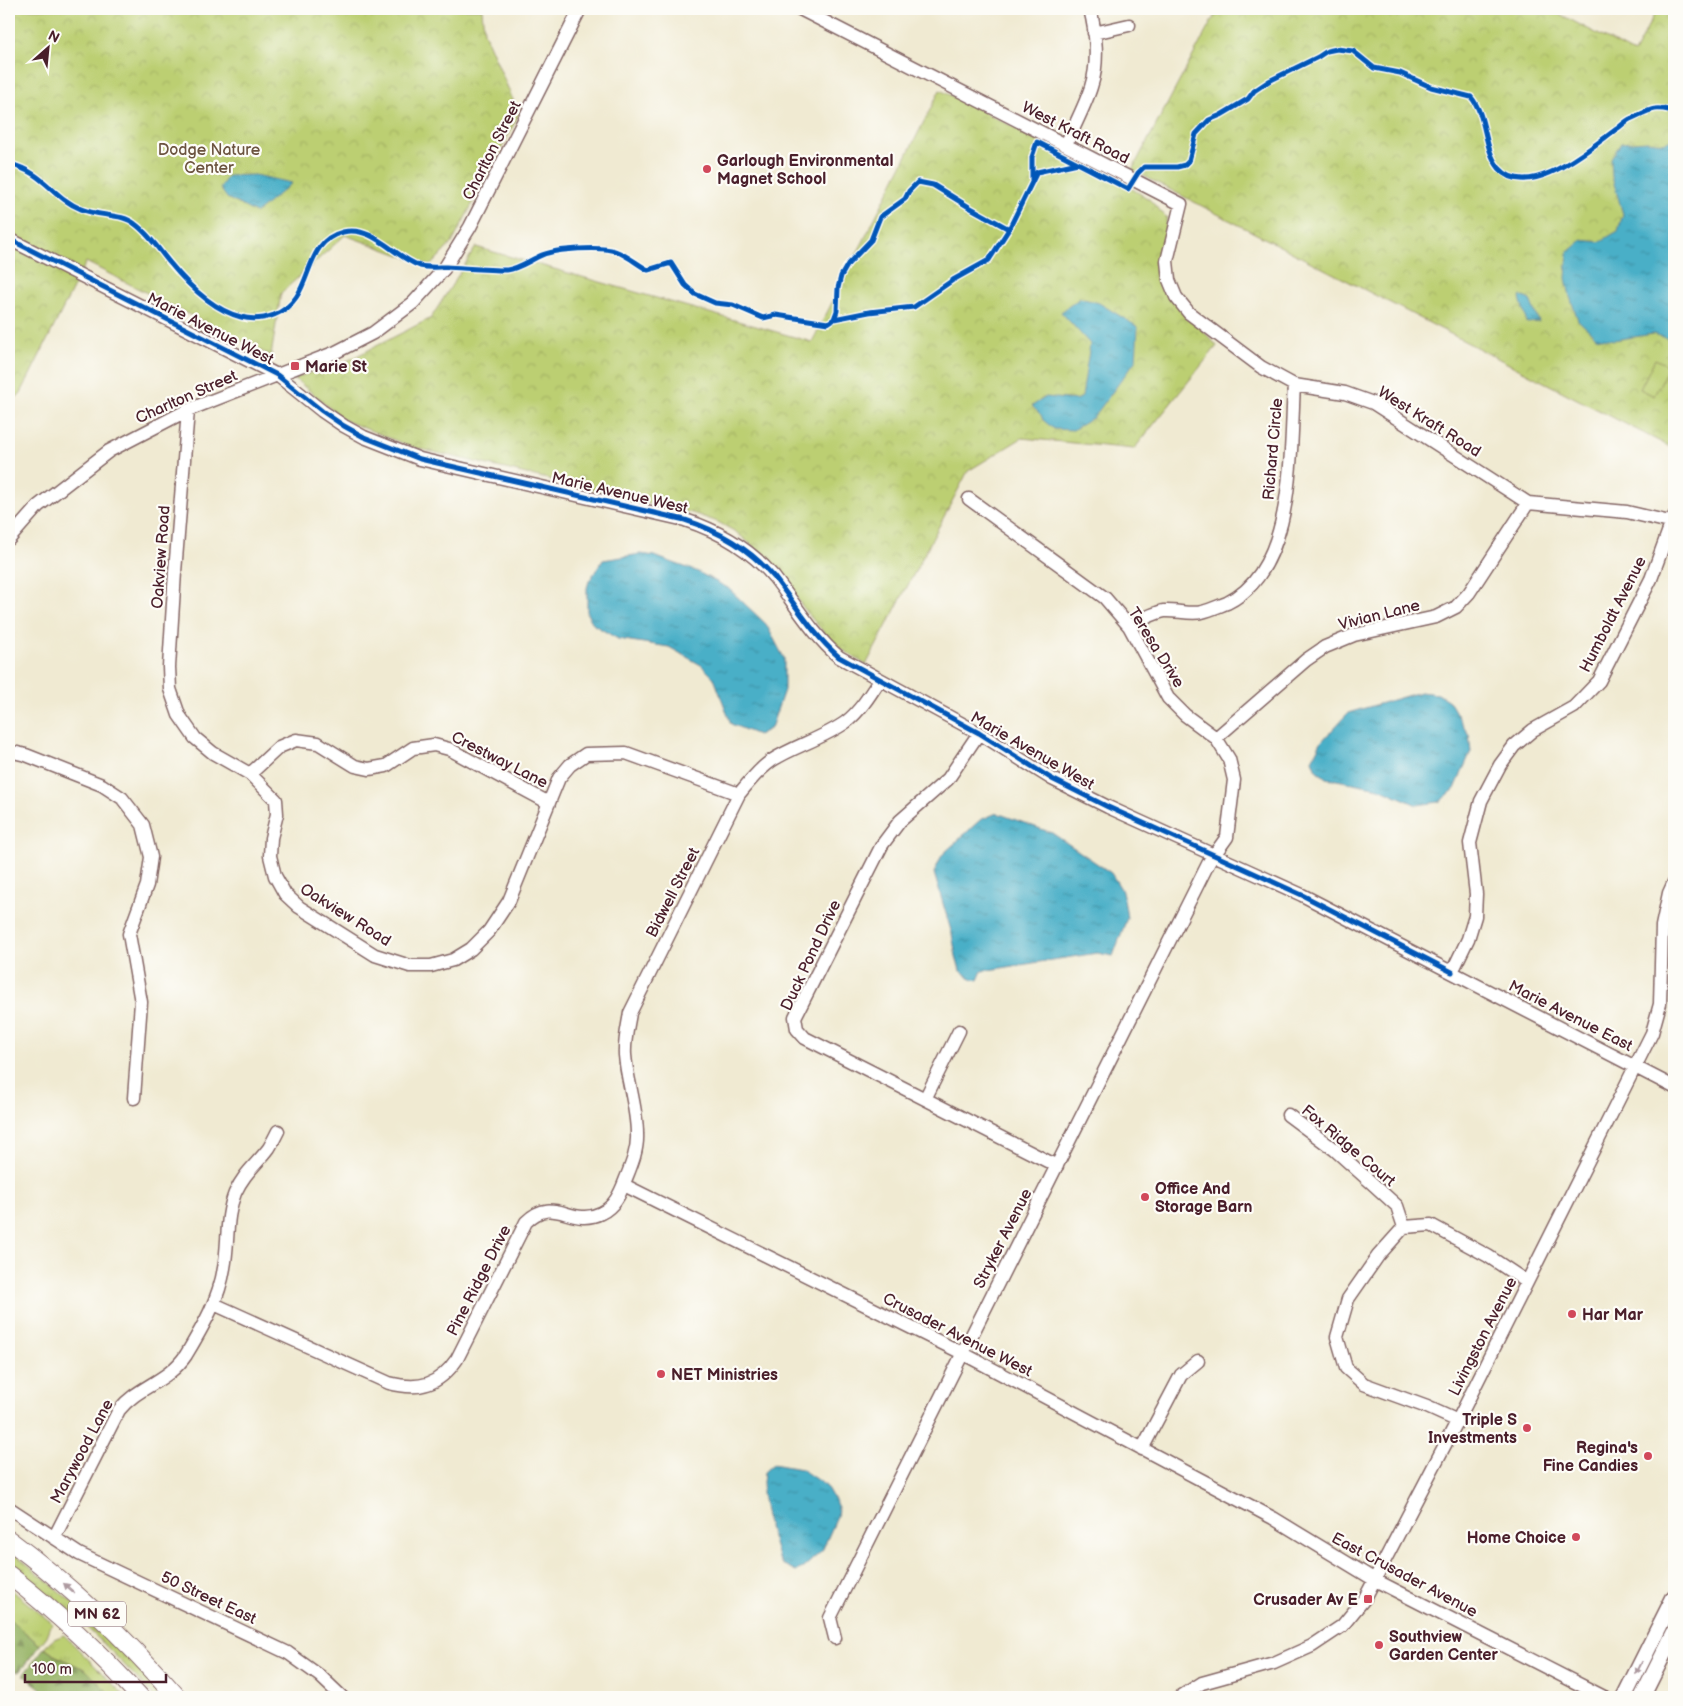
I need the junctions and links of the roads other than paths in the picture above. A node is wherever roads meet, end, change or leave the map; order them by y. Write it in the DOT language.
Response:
graph roads {
  1 [pos="580,9"];
  2 [pos="800,9"];
  3 [pos="1090,9"];
  4 [pos="1129,25"];
  5 [pos="1094,33"];
  6 [pos="1066,145"];
  7 [pos="9,238"];
  8 [pos="277,375"];
  9 [pos="1294,385"];
  10 [pos="188,410"];
  11 [pos="968,499"];
  12 [pos="1528,503"];
  13 [pos="1673,520"];
  14 [pos="9,539"];
  15 [pos="1129,626"];
  16 [pos="880,680"];
  17 [pos="979,733"];
  18 [pos="1216,738"];
  19 [pos="9,751"];
  20 [pos="250,774"];
  21 [pos="739,794"];
  22 [pos="549,803"];
  23 [pos="1213,854"];
  24 [pos="1674,882"];
  25 [pos="1452,972"];
  26 [pos="959,1031"];
  27 [pos="1635,1067"];
  28 [pos="1674,1087"];
  29 [pos="134,1098"];
  30 [pos="925,1099"];
  31 [pos="1288,1115"];
  32 [pos="278,1131"];
  33 [pos="1057,1166"];
  34 [pos="624,1185"];
  35 [pos="1404,1227"];
  36 [pos="1527,1282"];
  37 [pos="214,1304"];
  38 [pos="962,1354"];
  39 [pos="1198,1361"];
  40 [pos="1458,1421"];
  41 [pos="1142,1449"];
  42 [pos="9,1508"];
  43 [pos="1273,1518"];
  44 [pos="54,1538"];
  45 [pos="9,1540"];
  46 [pos="9,1575"];
  47 [pos="1375,1580"];
  48 [pos="1674,1598"];
  49 [pos="1674,1633"];
  50 [pos="835,1638"];
  51 [pos="140,1697"];
  52 [pos="177,1697"];
  53 [pos="342,1697"];
  54 [pos="1180,1697"];
  55 [pos="1604,1697"];
  56 [pos="1624,1697"];
  57 [pos="1642,1697"];
  1 -- 8 [label="street, Charlton Street"];
  2 -- 6 [label="street, West Kraft Road"];
  3 -- 5 [label="street"];
  4 -- 5 [label="street"];
  5 -- 6 [label="street"];
  6 -- 9 [label="street, West Kraft Road"];
  7 -- 8 [label="street, Marie Avenue West"];
  8 -- 10 [label="street, Charlton Street"];
  8 -- 16 [label="street, Marie Avenue West"];
  9 -- 12 [label="street, West Kraft Road"];
  9 -- 15 [label="street, Richard Circle"];
  10 -- 14 [label="street, Charlton Street"];
  10 -- 20 [label="street, Oakview Road"];
  11 -- 15 [label="street, Teresa Drive"];
  12 -- 13 [label="street, West Kraft Road"];
  12 -- 18 [label="street, Vivian Lane"];
  13 -- 25 [label="street, Humboldt Avenue"];
  15 -- 18 [label="street, Teresa Drive"];
  16 -- 17 [label="street, Marie Avenue West"];
  16 -- 21 [label="street, Bidwell Street"];
  17 -- 23 [label="street, Marie Avenue West"];
  17 -- 30 [label="street, Duck Pond Drive"];
  18 -- 23 [label="street, Teresa Drive"];
  19 -- 29 [label="street"];
  20 -- 22 [label="street, Crestway Lane"];
  20 -- 22 [label="street, Oakview Road"];
  21 -- 22 [label="street, Oakview Road"];
  21 -- 34 [label="street, Bidwell Street"];
  23 -- 25 [label="street, Marie Avenue West"];
  23 -- 33 [label="street, Stryker Avenue"];
  24 -- 27 [label="street, Livingston Avenue"];
  25 -- 27 [label="street, Marie Avenue East"];
  26 -- 30 [label="street"];
  27 -- 28 [label="street, Marie Avenue East"];
  27 -- 36 [label="street, Livingston Avenue"];
  30 -- 33 [label="street, Duck Pond Drive"];
  31 -- 35 [label="street, Fox Ridge Court"];
  32 -- 37 [label="street, Marywood Lane"];
  33 -- 38 [label="street, Stryker Avenue"];
  34 -- 37 [label="street, Pine Ridge Drive"];
  34 -- 38 [label="street, Crusader Avenue West"];
  35 -- 36 [label="street"];
  35 -- 40 [label="street"];
  36 -- 40 [label="street, Livingston Avenue"];
  37 -- 44 [label="street, Marywood Lane"];
  38 -- 41 [label="street, Crusader Avenue West"];
  38 -- 50 [label="street, Stryker Avenue"];
  39 -- 41 [label="street"];
  40 -- 47 [label="street, Livingston Avenue"];
  41 -- 43 [label="street, Crusader Avenue West"];
  42 -- 44 [label="street, 50 Street East"];
  43 -- 47 [label="street, East Crusader Avenue"];
  44 -- 53 [label="street, 50 Street East"];
  52 -- 45 [label="highway, MN 62, one-way"];
  46 -- 51 [label="highway, MN 62"];
  47 -- 54 [label="street, Livingston Avenue"];
  47 -- 55 [label="street, East Crusader Avenue"];
  48 -- 56 [label="main road, one-way"];
  49 -- 57 [label="main road"];
}
